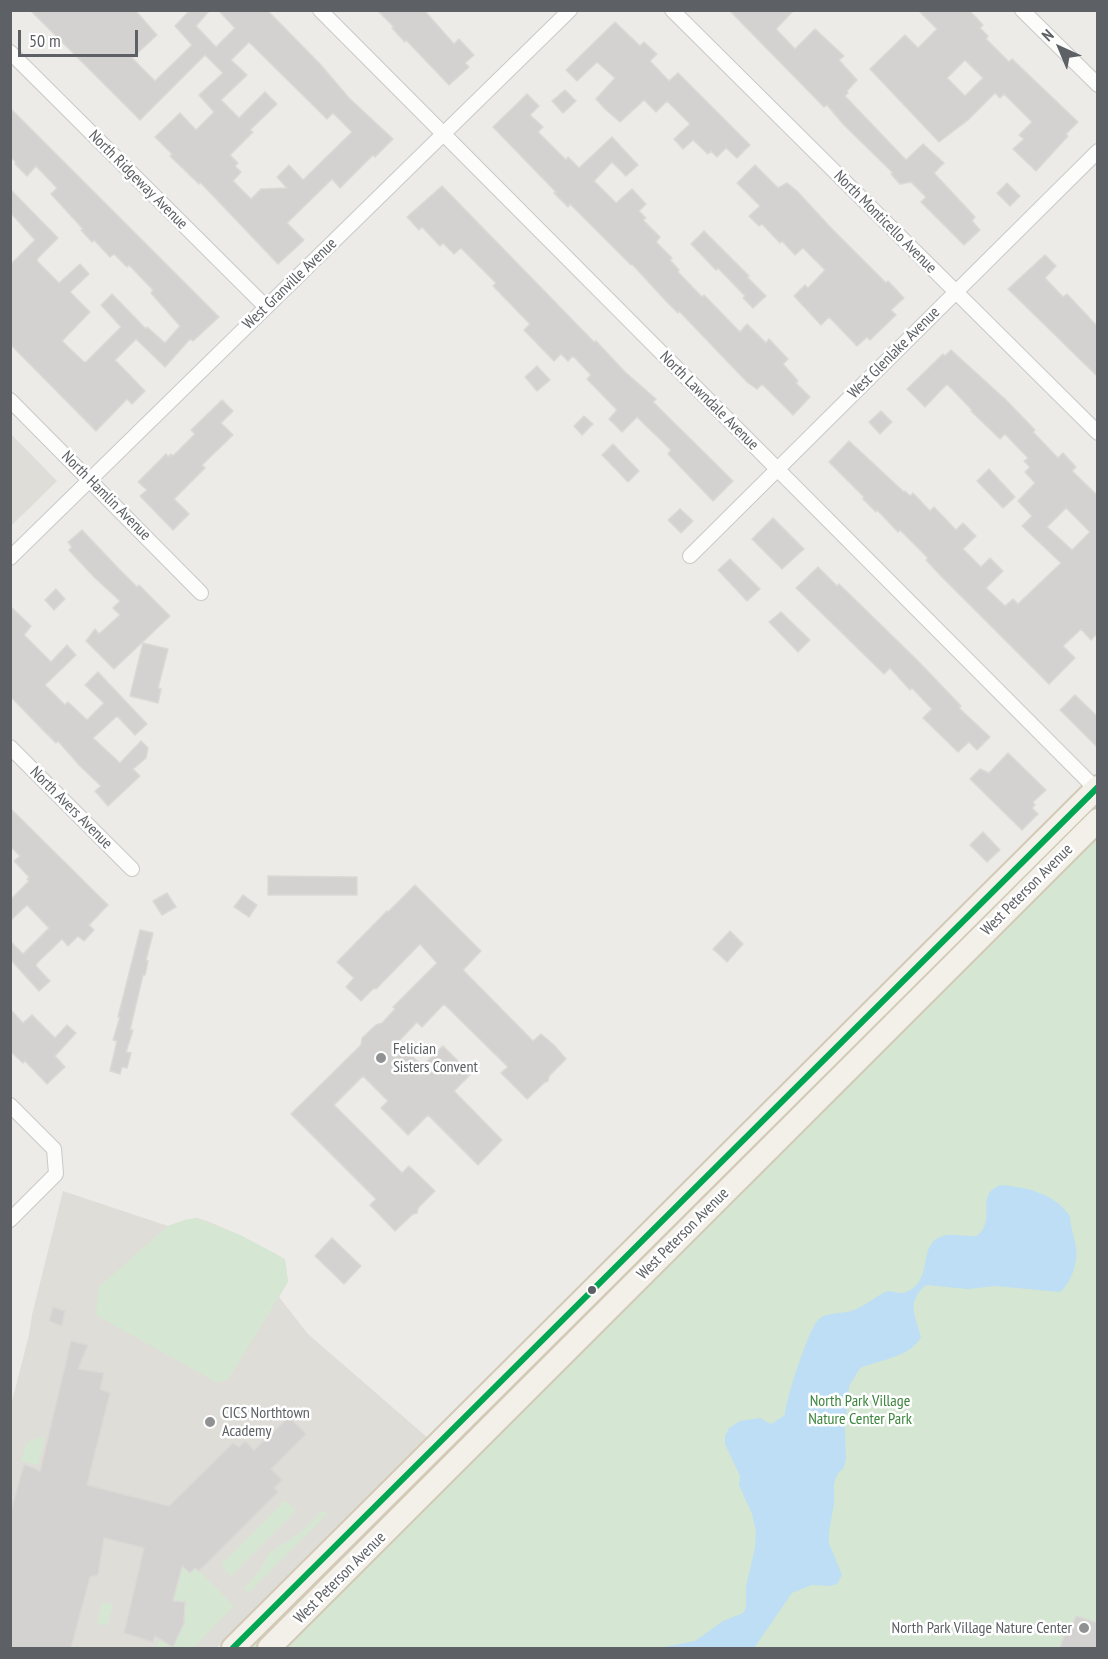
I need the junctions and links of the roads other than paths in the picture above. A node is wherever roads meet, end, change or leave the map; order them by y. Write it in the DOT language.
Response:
graph roads {
  1 [pos="320,10"];
  2 [pos="570,10"];
  3 [pos="672,10"];
  4 [pos="1022,10"];
  5 [pos="10,52"];
  6 [pos="1098,86"];
  7 [pos="443,135"];
  8 [pos="1098,151"];
  9 [pos="956,292"];
  10 [pos="266,307"];
  11 [pos="10,400"];
  12 [pos="1098,433"];
  13 [pos="777,470"];
  14 [pos="90,480"];
  15 [pos="690,556"];
  16 [pos="10,558"];
  17 [pos="201,592"];
  18 [pos="10,747"];
  19 [pos="1097,789"];
  20 [pos="1098,820"];
  21 [pos="132,869"];
  22 [pos="10,1105"];
  23 [pos="10,1220"];
  24 [pos="232,1648"];
  25 [pos="269,1648"];
  1 -- 7 [label="street, North Lawndale Avenue"];
  2 -- 7 [label="street, West Granville Avenue"];
  3 -- 9 [label="street, North Monticello Avenue"];
  4 -- 6 [label="street"];
  5 -- 10 [label="street, North Ridgeway Avenue"];
  7 -- 10 [label="street, West Granville Avenue"];
  7 -- 13 [label="street, North Lawndale Avenue"];
  8 -- 9 [label="street, West Glenlake Avenue"];
  9 -- 12 [label="street, North Monticello Avenue"];
  9 -- 13 [label="street, West Glenlake Avenue"];
  10 -- 14 [label="street, West Granville Avenue"];
  11 -- 14 [label="street, North Hamlin Avenue"];
  13 -- 15 [label="street, West Glenlake Avenue"];
  13 -- 19 [label="street, North Lawndale Avenue"];
  14 -- 16 [label="street, West Granville Avenue"];
  14 -- 17 [label="street, North Hamlin Avenue"];
  18 -- 21 [label="street, North Avers Avenue"];
  19 -- 24 [label="main road, West Peterson Avenue"];
  20 -- 25 [label="main road, West Peterson Avenue"];
  22 -- 23 [label="street"];
}
